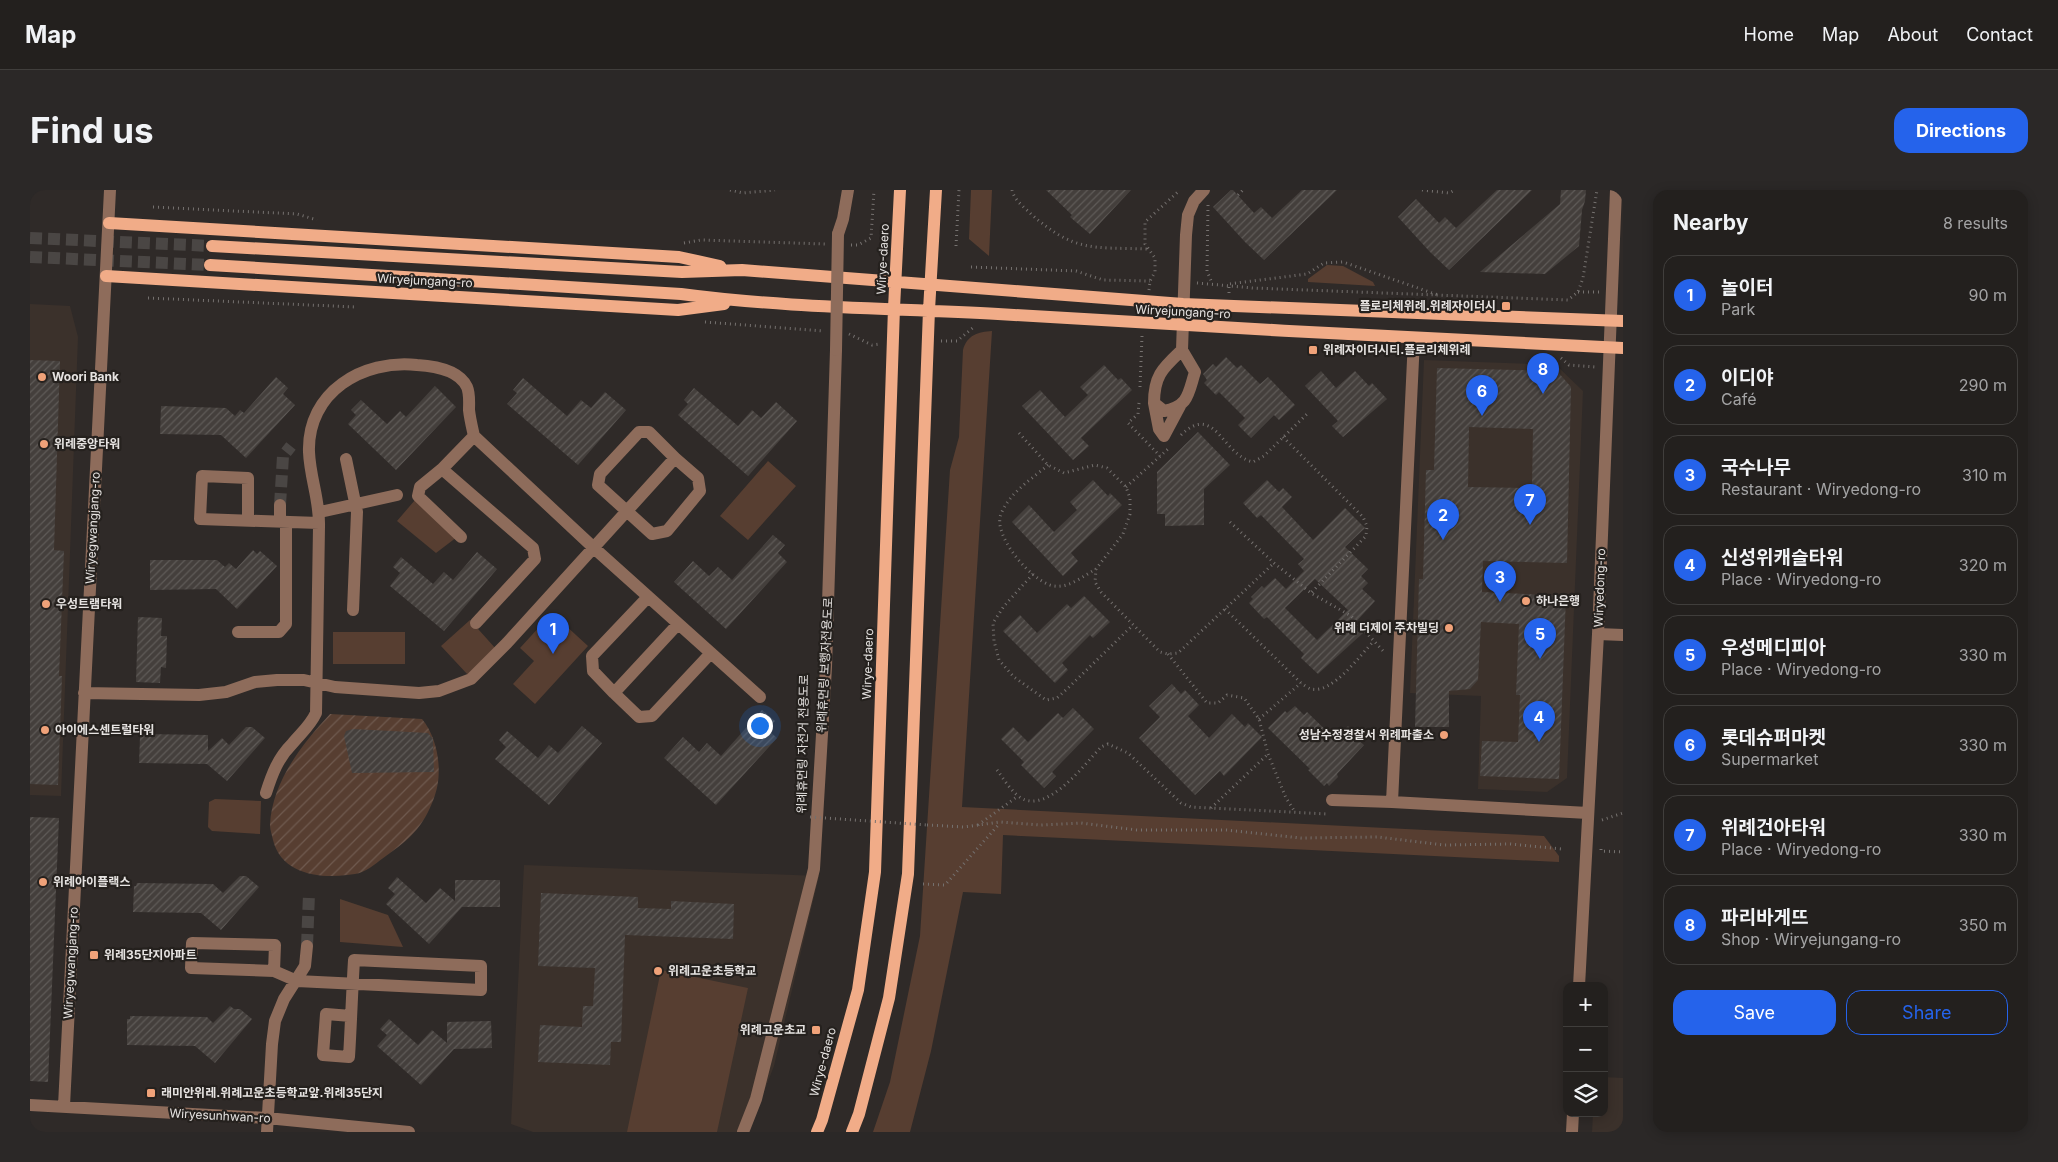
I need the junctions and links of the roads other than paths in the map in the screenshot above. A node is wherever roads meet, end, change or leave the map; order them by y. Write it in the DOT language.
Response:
graph roads {
  1 [pos="110,190"];
  2 [pos="848,190"];
  3 [pos="900,190"];
  4 [pos="936,190"];
  5 [pos="1616,190"];
  6 [pos="1206,196"];
  7 [pos="109,223"];
  8 [pos="212,246"];
  9 [pos="210,265"];
  10 [pos="742,270"];
  11 [pos="106,276"];
  12 [pos="895,283"];
  13 [pos="930,286"];
  14 [pos="741,302"];
  15 [pos="1183,304"];
  16 [pos="894,308"];
  17 [pos="928,310"];
  18 [pos="1610,320"];
  19 [pos="1623,321"];
  20 [pos="1182,325"];
  21 [pos="1414,339"];
  22 [pos="1616,348"];
  23 [pos="1182,350"];
  24 [pos="1154,403"];
  25 [pos="1180,406"];
  26 [pos="474,436"];
  27 [pos="675,458"];
  28 [pos="346,459"];
  29 [pos="442,469"];
  30 [pos="397,494"];
  31 [pos="355,504"];
  32 [pos="280,505"];
  33 [pos="626,511"];
  34 [pos="320,518"];
  35 [pos="248,521"];
  36 [pos="283,522"];
  37 [pos="461,538"];
  38 [pos="594,548"];
  39 [pos="648,597"];
  40 [pos="353,610"];
  41 [pos="476,623"];
  42 [pos="678,624"];
  43 [pos="238,632"];
  44 [pos="1598,634"];
  45 [pos="1623,635"];
  46 [pos="710,653"];
  47 [pos="316,683"];
  48 [pos="84,693"];
  49 [pos="614,693"];
  50 [pos="760,697"];
  51 [pos="266,793"];
  52 [pos="1332,800"];
  53 [pos="1392,802"];
  54 [pos="1588,813"];
  55 [pos="307,946"];
  56 [pos="274,971"];
  57 [pos="297,981"];
  58 [pos="1579,982"];
  59 [pos="353,984"];
  60 [pos="351,1016"];
  61 [pos="30,1104"];
  62 [pos="64,1106"];
  63 [pos="1573,1117"];
  64 [pos="267,1118"];
  65 [pos="267,1132"];
  66 [pos="409,1132"];
  67 [pos="743,1132"];
  68 [pos="817,1132"];
  69 [pos="852,1132"];
  70 [pos="1572,1132"];
  1 -- 7 [label="street, Wiryegwangjang-ro"];
  2 -- 67 [label="street, 위례휴먼링 보행자전용도로, bridge"];
  3 -- 12 [label="main road, Wirye-daero"];
  4 -- 13 [label="main road"];
  5 -- 18 [label="street, Wiryedong-ro"];
  6 -- 15 [label="street"];
  7 -- 10 [label="main road, Wiryejungang-ro"];
  7 -- 11 [label="street, Wiryegwangjang-ro"];
  8 -- 10 [label="main road, Wiryejungang-ro"];
  9 -- 14 [label="main road, Wiryejungang-ro"];
  10 -- 12 [label="main road, Wiryejungang-ro"];
  11 -- 14 [label="main road, Wiryejungang-ro"];
  11 -- 48 [label="street, Wiryegwangjang-ro"];
  12 -- 13 [label="main road, Wiryejungang-ro"];
  12 -- 16 [label="main road, Wirye-daero"];
  13 -- 15 [label="main road, Wiryejungang-ro"];
  13 -- 17 [label="main road"];
  14 -- 16 [label="main road, Wiryejungang-ro"];
  15 -- 18 [label="main road, Wiryejungang-ro"];
  15 -- 20 [label="street"];
  16 -- 17 [label="main road, Wiryejungang-ro"];
  16 -- 68 [label="main road, Wirye-daero"];
  17 -- 20 [label="main road, Wiryejungang-ro"];
  17 -- 69 [label="main road"];
  18 -- 19 [label="main road, Wiryejungang-ro"];
  18 -- 22 [label="street, Wiryedong-ro"];
  20 -- 21 [label="main road, Wiryejungang-ro"];
  20 -- 23 [label="street"];
  21 -- 22 [label="main road, Wiryejungang-ro"];
  21 -- 53 [label="street"];
  22 -- 44 [label="street, Wiryedong-ro"];
  23 -- 24 [label="street"];
  23 -- 25 [label="street"];
  24 -- 25 [label="street"];
  24 -- 25 [label="street"];
  26 -- 29 [label="street"];
  26 -- 34 [label="street"];
  26 -- 38 [label="street"];
  27 -- 33 [label="street"];
  27 -- 33 [label="street"];
  27 -- 33 [label="street"];
  28 -- 31 [label="street"];
  29 -- 37 [label="street"];
  29 -- 41 [label="street"];
  30 -- 31 [label="street"];
  31 -- 34 [label="street"];
  31 -- 40 [label="street"];
  32 -- 36 [label="street"];
  33 -- 38 [label="street"];
  34 -- 36 [label="street"];
  34 -- 47 [label="street"];
  35 -- 35 [label="street"];
  35 -- 36 [label="street"];
  36 -- 43 [label="street"];
  38 -- 39 [label="street"];
  38 -- 47 [label="street"];
  39 -- 42 [label="street"];
  39 -- 49 [label="street"];
  42 -- 46 [label="street"];
  42 -- 49 [label="street"];
  44 -- 45 [label="street"];
  44 -- 54 [label="street, Wiryedong-ro"];
  46 -- 49 [label="street"];
  46 -- 50 [label="street"];
  47 -- 48 [label="street"];
  47 -- 51 [label="street"];
  48 -- 62 [label="street, Wiryegwangjang-ro"];
  52 -- 53 [label="street"];
  53 -- 54 [label="street"];
  54 -- 58 [label="street, Wiryedong-ro"];
  55 -- 57 [label="street"];
  56 -- 56 [label="street"];
  56 -- 57 [label="street"];
  57 -- 59 [label="street"];
  57 -- 64 [label="street"];
  59 -- 59 [label="street"];
  59 -- 60 [label="street"];
  61 -- 62 [label="street, Wiryesunhwan-ro"];
  62 -- 64 [label="street, Wiryesunhwan-ro"];
  63 -- 70 [label="street"];
  64 -- 65 [label="street"];
  64 -- 66 [label="street, Wiryesunhwan-ro"];
}
